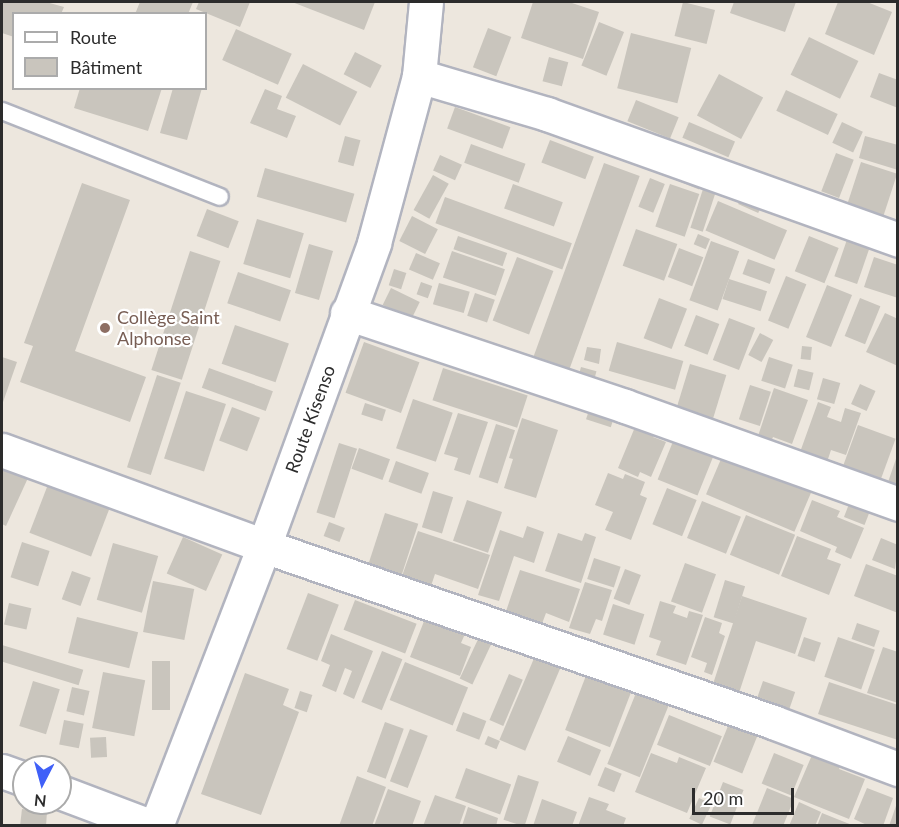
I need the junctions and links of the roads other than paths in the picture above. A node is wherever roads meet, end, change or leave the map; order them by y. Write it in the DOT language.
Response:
graph roads {
  1 [pos="422,3"];
  2 [pos="418,76"];
  3 [pos="2,111"];
  4 [pos="219,197"];
  5 [pos="897,240"];
  6 [pos="347,313"];
  7 [pos="2,450"];
  8 [pos="897,504"];
  9 [pos="264,546"];
  10 [pos="897,769"];
  11 [pos="72,796"];
  12 [pos="150,825"];
  13 [pos="156,825"];
  1 -- 2 [label="street, Route Kisenso"];
  2 -- 5 [label="street"];
  2 -- 6 [label="street, Route Kisenso"];
  3 -- 4 [label="lane"];
  6 -- 8 [label="street"];
  6 -- 9 [label="street, Route Kisenso"];
  7 -- 9 [label="street"];
  9 -- 10 [label="street"];
  9 -- 13 [label="street, Route Kisenso"];
  11 -- 12 [label="street"];
}
